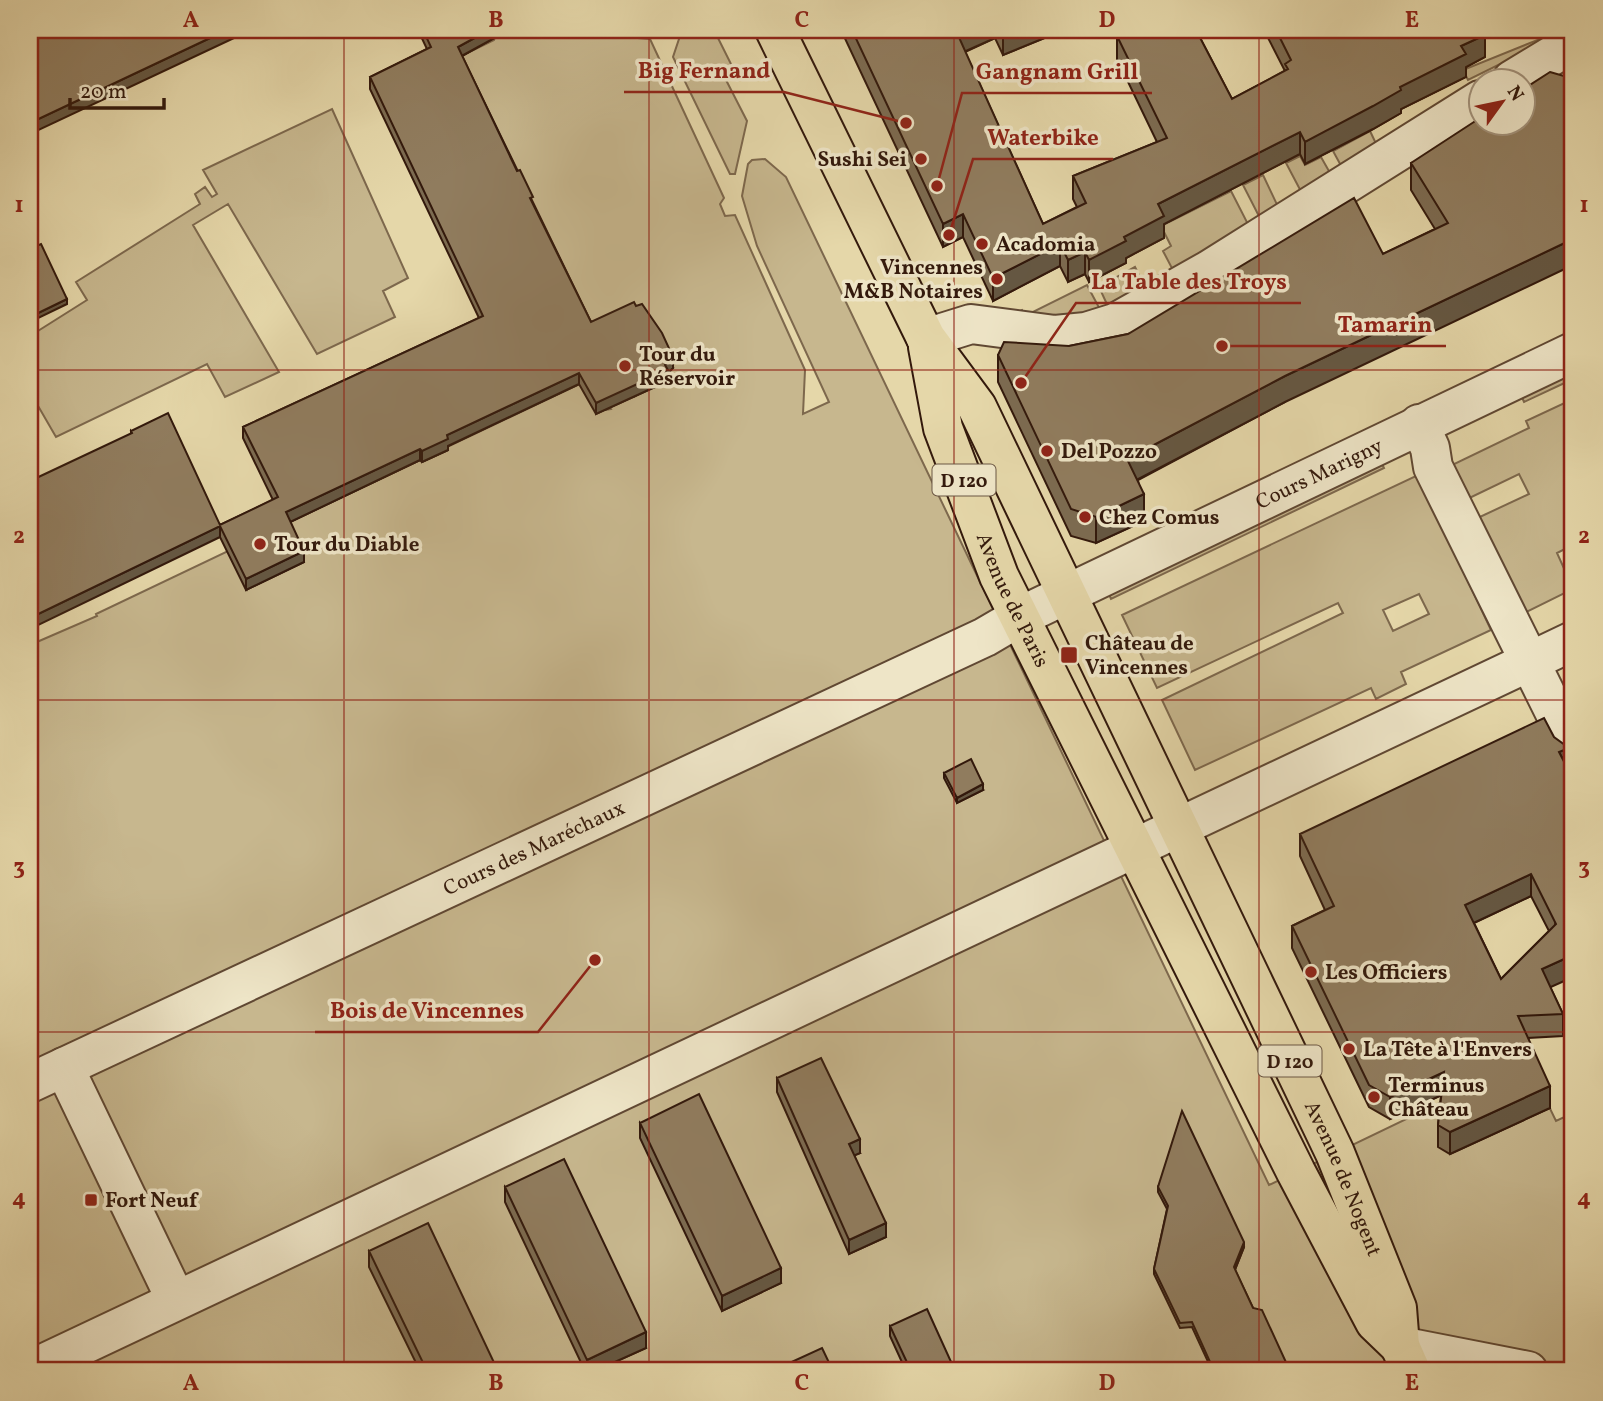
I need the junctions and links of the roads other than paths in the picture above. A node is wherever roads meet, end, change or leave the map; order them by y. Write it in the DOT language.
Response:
graph roads {
  1 [pos="775,30"];
  2 [pos="1573,43"];
  3 [pos="1535,66"];
  4 [pos="1466,109"];
  5 [pos="926,338"];
  6 [pos="1573,352"];
  7 [pos="1419,424"];
  8 [pos="1067,596"];
  9 [pos="1012,621"];
  10 [pos="1573,641"];
  11 [pos="1529,660"];
  12 [pos="1573,750"];
  13 [pos="1177,827"];
  14 [pos="1124,853"];
  15 [pos="64,1067"];
  16 [pos="30,1083"];
  17 [pos="176,1300"];
  18 [pos="1406,1359"];
  19 [pos="30,1370"];
  20 [pos="1528,1371"];
  1 -- 5 [label="main road, Avenue de Paris / D 120"];
  2 -- 3 [label="street"];
  4 -- 5 [label="street"];
  5 -- 8 [label="main road, Avenue de Paris / D 120"];
  5 -- 9 [label="main road, Avenue de Paris / D 120"];
  6 -- 7 [label="street, Cours Marigny"];
  7 -- 8 [label="street, Cours Marigny"];
  7 -- 11 [label="street"];
  8 -- 9 [label="street, Cours Marigny"];
  8 -- 13 [label="main road, Avenue de Paris / D 120"];
  9 -- 14 [label="main road, Avenue de Paris / D 120"];
  9 -- 15 [label="street, Cours des Maréchaux"];
  10 -- 11 [label="street"];
  11 -- 12 [label="street"];
  11 -- 13 [label="street"];
  13 -- 14 [label="street"];
  13 -- 18 [label="main road, Avenue de Nogent / D 120"];
  14 -- 17 [label="street"];
  14 -- 18 [label="main road, Avenue de Nogent / D 120"];
  15 -- 16 [label="street, Cours des Maréchaux"];
  15 -- 17 [label="street"];
  17 -- 19 [label="street"];
  18 -- 20 [label="street"];
}
